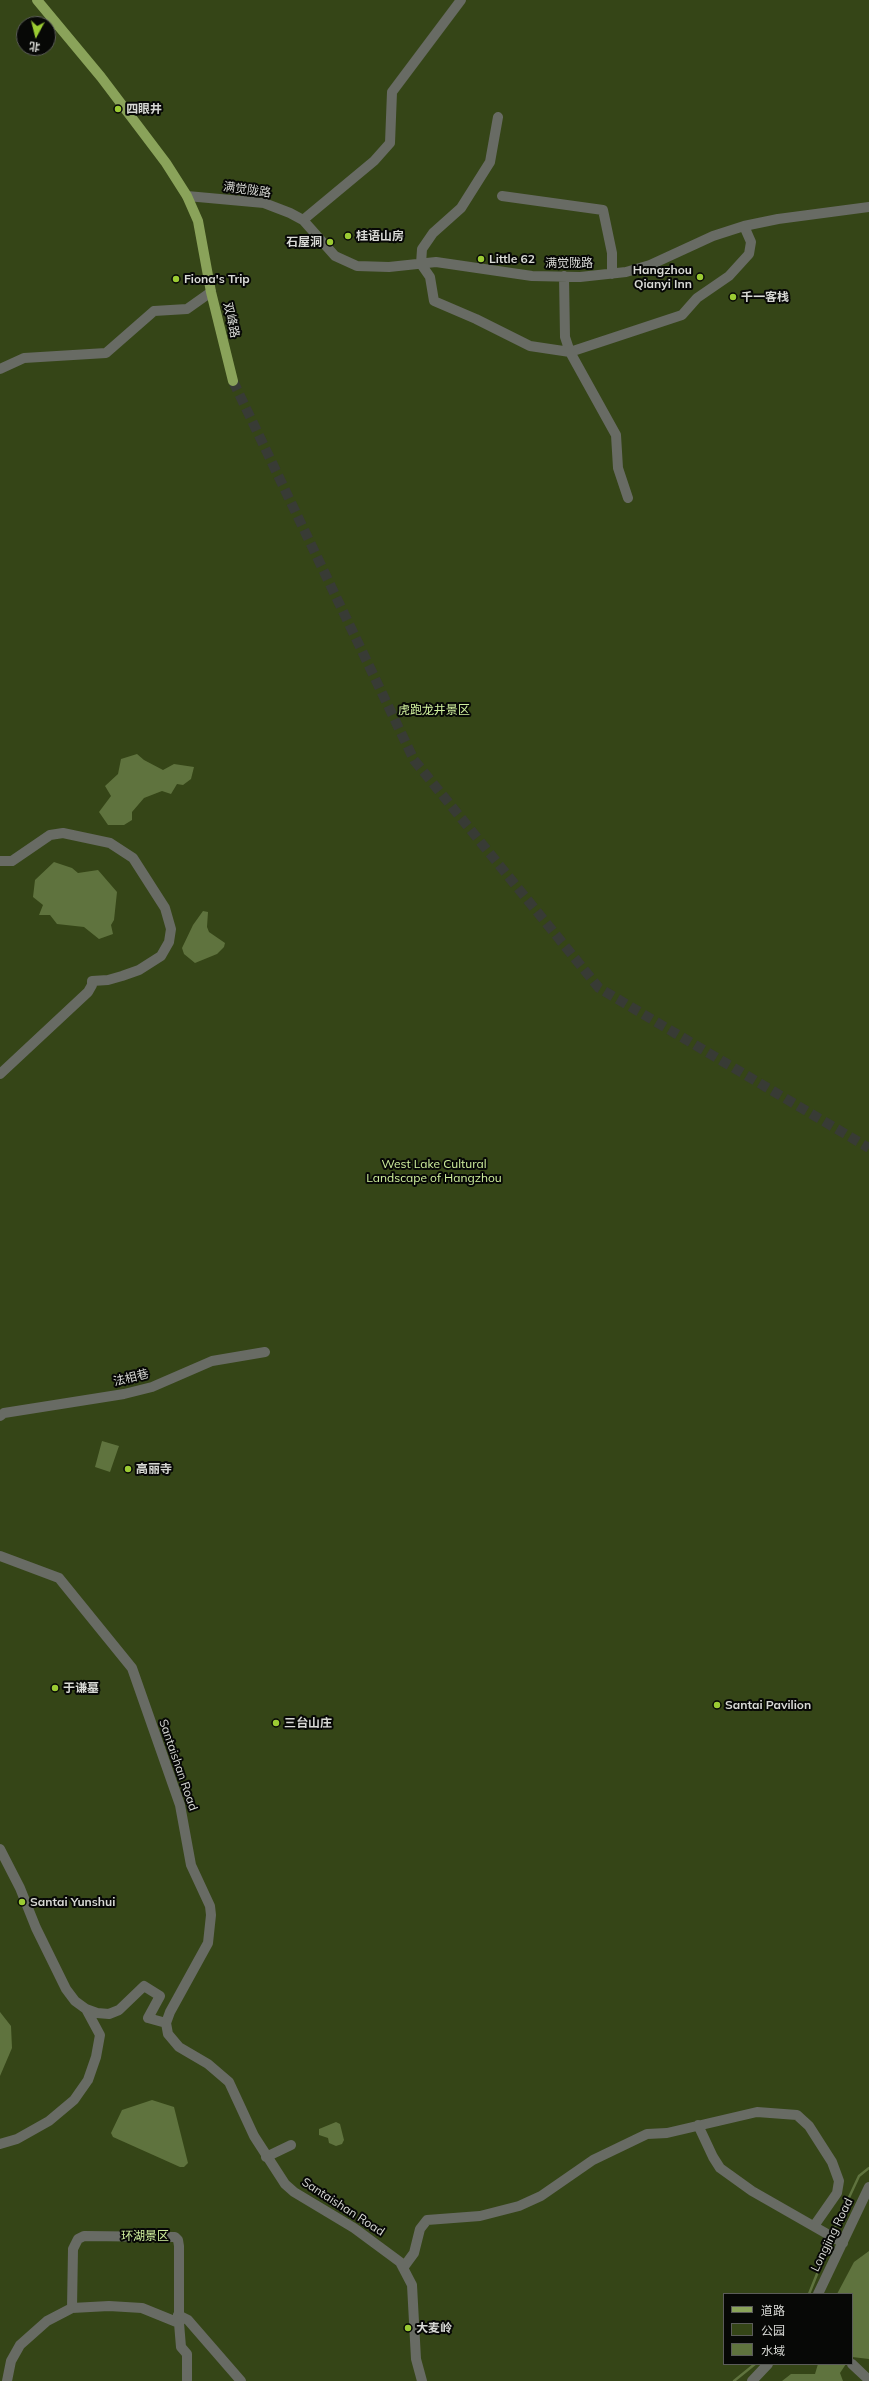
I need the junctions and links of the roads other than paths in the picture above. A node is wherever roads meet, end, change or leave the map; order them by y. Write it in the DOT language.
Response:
graph roads {
  1 [pos="37,0"];
  2 [pos="461,0"];
  3 [pos="498,117"];
  4 [pos="187,196"];
  5 [pos="502,196"];
  6 [pos="869,207"];
  7 [pos="303,220"];
  8 [pos="744,226"];
  9 [pos="421,264"];
  10 [pos="612,274"];
  11 [pos="564,276"];
  12 [pos="211,292"];
  13 [pos="570,352"];
  14 [pos="0,369"];
  15 [pos="233,381"];
  16 [pos="628,498"];
  17 [pos="0,861"];
  18 [pos="0,1074"];
  19 [pos="265,1352"];
  20 [pos="0,1416"];
  21 [pos="0,1556"];
  22 [pos="0,1849"];
  23 [pos="86,2009"];
  24 [pos="166,2024"];
  25 [pos="698,2125"];
  26 [pos="0,2144"];
  27 [pos="291,2145"];
  28 [pos="266,2157"];
  29 [pos="869,2187"];
  30 [pos="814,2226"];
  31 [pos="835,2238"];
  32 [pos="403,2268"];
  33 [pos="818,2293"];
  34 [pos="72,2308"];
  35 [pos="178,2319"];
  36 [pos="767,2365"];
  37 [pos="853,2365"];
  38 [pos="869,2380"];
  39 [pos="7,2381"];
  40 [pos="187,2381"];
  41 [pos="241,2381"];
  42 [pos="422,2381"];
  43 [pos="752,2381"];
  1 -- 4 [label="main road, 双峰路"];
  2 -- 7 [label="street"];
  3 -- 9 [label="street"];
  4 -- 7 [label="street, 满觉陇路"];
  4 -- 12 [label="main road, 双峰路"];
  5 -- 10 [label="street"];
  6 -- 8 [label="street, 满觉陇路"];
  7 -- 9 [label="street, 满觉陇路"];
  8 -- 10 [label="street, 满觉陇路"];
  8 -- 13 [label="street"];
  9 -- 11 [label="street, 满觉陇路"];
  9 -- 13 [label="street"];
  10 -- 11 [label="street, 满觉陇路"];
  11 -- 13 [label="street"];
  12 -- 14 [label="street"];
  12 -- 15 [label="main road, 双峰路"];
  13 -- 16 [label="street"];
  17 -- 18 [label="street"];
  19 -- 20 [label="street, 法相巷"];
  21 -- 24 [label="street, Santaishan Road"];
  22 -- 23 [label="street"];
  23 -- 24 [label="street"];
  23 -- 26 [label="street"];
  24 -- 28 [label="street, Santaishan Road"];
  25 -- 30 [label="street"];
  25 -- 30 [label="street"];
  25 -- 32 [label="street"];
  27 -- 28 [label="street"];
  28 -- 32 [label="street, Santaishan Road"];
  29 -- 31 [label="street, Longjing Road"];
  30 -- 31 [label="street"];
  31 -- 33 [label="street, Longjing Road"];
  32 -- 42 [label="street, Santaishan Road"];
  34 -- 35 [label="street"];
  34 -- 35 [label="street"];
  34 -- 39 [label="street"];
  35 -- 40 [label="street"];
  35 -- 41 [label="street"];
  36 -- 43 [label="street"];
  37 -- 38 [label="street"];
}
